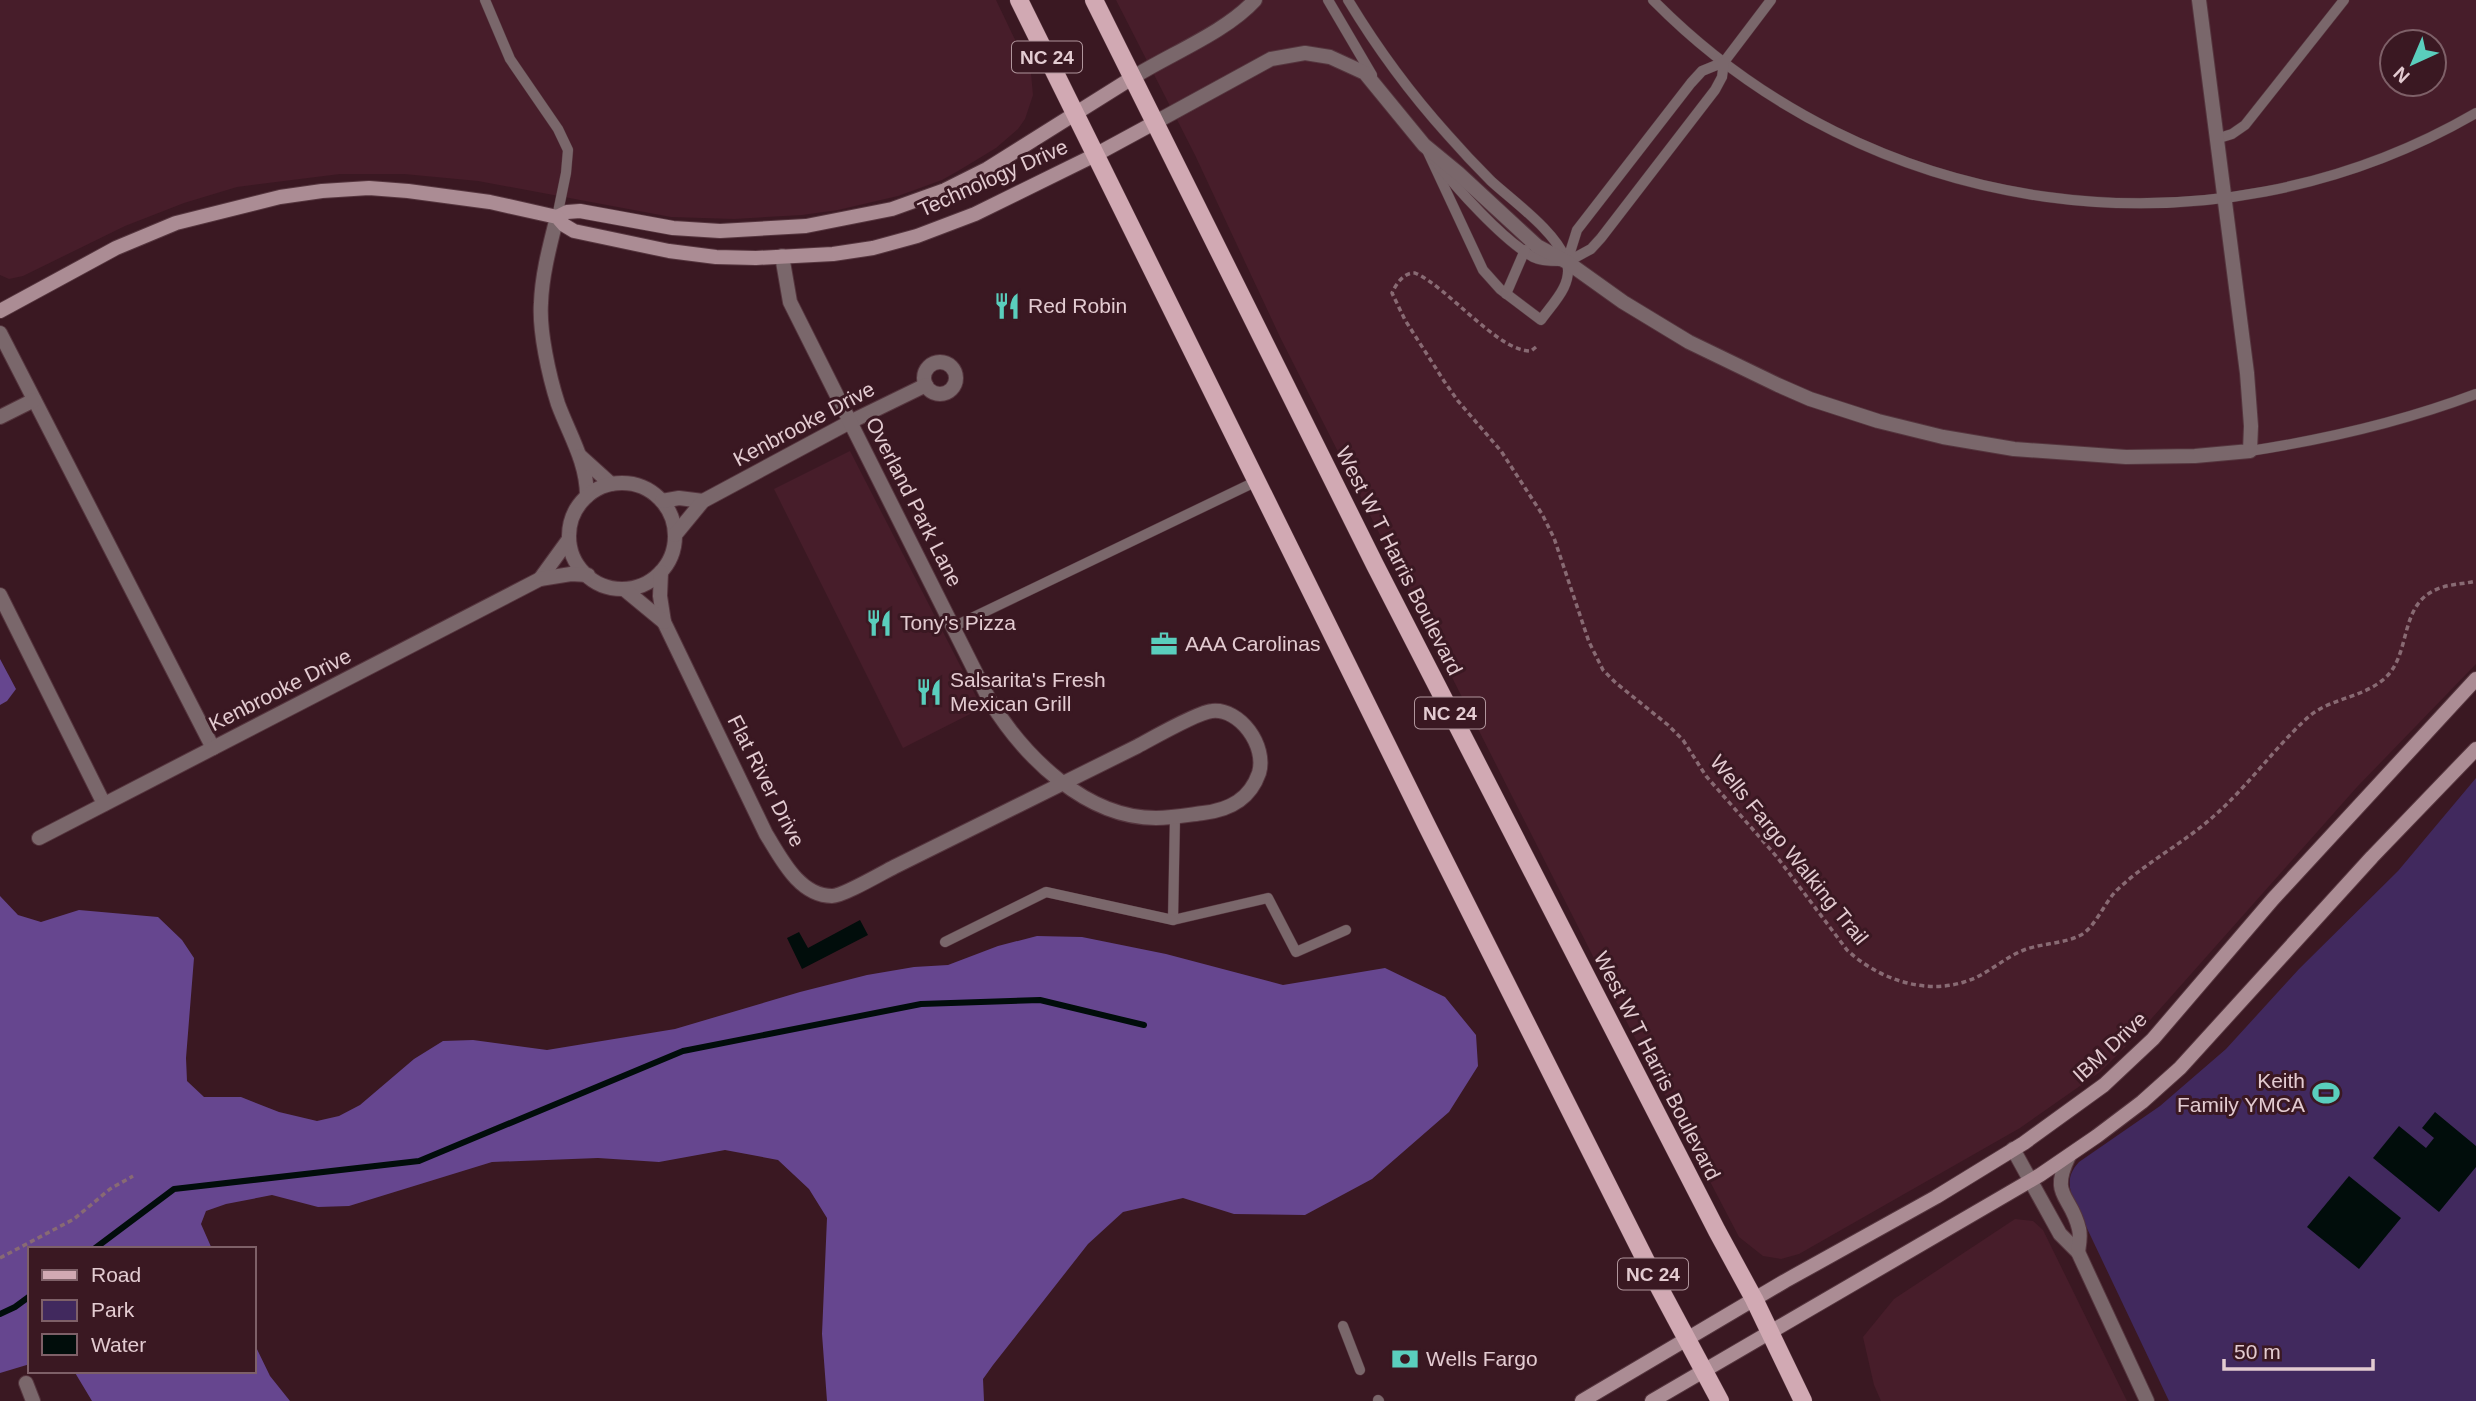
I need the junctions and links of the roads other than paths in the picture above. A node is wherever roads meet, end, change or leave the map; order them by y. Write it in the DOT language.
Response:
graph roads {
  1 [pos="485,0"];
  2 [pos="1019,0"];
  3 [pos="1094,0"];
  4 [pos="1255,0"];
  5 [pos="1328,0"];
  6 [pos="1348,0"];
  7 [pos="1653,0"];
  8 [pos="1770,0"];
  9 [pos="2199,0"];
  10 [pos="2343,0"];
  11 [pos="1724,62"];
  12 [pos="1132,78"];
  13 [pos="1382,92"];
  14 [pos="2476,113"];
  15 [pos="1074,114"];
  16 [pos="1154,123"];
  17 [pos="2216,139"];
  18 [pos="1424,145"];
  19 [pos="1095,155"];
  20 [pos="2224,197"];
  21 [pos="556,218"];
  22 [pos="1525,250"];
  23 [pos="782,256"];
  24 [pos="1567,262"];
  25 [pos="1506,294"];
  26 [pos="0,311"];
  27 [pos="0,333"];
  28 [pos="926,385"];
  29 [pos="2476,394"];
  30 [pos="34,400"];
  31 [pos="0,418"];
  32 [pos="850,422"];
  33 [pos="2250,451"];
  34 [pos="580,456"];
  35 [pos="1256,481"];
  36 [pos="611,484"];
  37 [pos="587,496"];
  38 [pos="662,501"];
  39 [pos="703,502"];
  40 [pos="675,536"];
  41 [pos="569,539"];
  42 [pos="661,572"];
  43 [pos="588,575"];
  44 [pos="540,579"];
  45 [pos="624,589"];
  46 [pos="0,595"];
  47 [pos="664,622"];
  48 [pos="953,627"];
  49 [pos="2476,679"];
  50 [pos="213,748"];
  51 [pos="2476,749"];
  52 [pos="1061,784"];
  53 [pos="104,804"];
  54 [pos="1175,816"];
  55 [pos="38,838"];
  56 [pos="1173,920"];
  57 [pos="1346,930"];
  58 [pos="945,942"];
  59 [pos="2013,1149"];
  60 [pos="2069,1156"];
  61 [pos="2031,1181"];
  62 [pos="2078,1252"];
  63 [pos="1754,1299"];
  64 [pos="1343,1326"];
  65 [pos="1770,1333"];
  66 [pos="1686,1339"];
  67 [pos="1360,1370"];
  68 [pos="1704,1370"];
  69 [pos="26,1383"];
  70 [pos="33,1401"];
  71 [pos="1582,1401"];
  72 [pos="1652,1401"];
  73 [pos="1720,1401"];
  74 [pos="1803,1401"];
  75 [pos="2147,1401"];
  1 -- 21 [label="lane"];
  2 -- 15 [label="main road, NC 24"];
  3 -- 12 [label="main road, West W T Harris Boulevard / NC 24"];
  4 -- 12 [label="street"];
  5 -- 13 [label="lane"];
  6 -- 24 [label="lane"];
  7 -- 11 [label="lane"];
  8 -- 11 [label="lane"];
  9 -- 17 [label="street"];
  10 -- 17 [label="lane"];
  11 -- 20 [label="lane"];
  11 -- 24 [label="lane"];
  11 -- 24 [label="lane"];
  12 -- 15 [label="street, Technology Drive"];
  12 -- 16 [label="main road, West W T Harris Boulevard / NC 24"];
  13 -- 16 [label="street"];
  13 -- 18 [label="street"];
  14 -- 20 [label="lane"];
  15 -- 19 [label="main road, NC 24"];
  15 -- 21 [label="street, Technology Drive"];
  16 -- 19 [label="street, Technology Drive"];
  16 -- 63 [label="main road, West W T Harris Boulevard / NC 24"];
  17 -- 20 [label="street"];
  18 -- 22 [label="lane"];
  18 -- 24 [label="street"];
  18 -- 25 [label="lane"];
  19 -- 23 [label="street, Technology Drive"];
  19 -- 35 [label="main road, NC 24"];
  20 -- 33 [label="street"];
  21 -- 23 [label="street, Technology Drive"];
  21 -- 26 [label="street, Technology Drive"];
  21 -- 34 [label="street"];
  22 -- 24 [label="lane"];
  22 -- 25 [label="lane"];
  23 -- 32 [label="street, Overland Park Lane"];
  24 -- 25 [label="lane"];
  24 -- 33 [label="street"];
  27 -- 30 [label="street"];
  28 -- 32 [label="street, Kenbrooke Drive"];
  29 -- 33 [label="lane"];
  30 -- 31 [label="street"];
  30 -- 50 [label="street"];
  32 -- 39 [label="street, Kenbrooke Drive"];
  32 -- 48 [label="street, Overland Park Lane"];
  34 -- 36 [label="street"];
  34 -- 37 [label="street"];
  35 -- 48 [label="lane"];
  35 -- 66 [label="main road, NC 24"];
  36 -- 37 [label="street"];
  36 -- 38 [label="street"];
  37 -- 41 [label="street"];
  38 -- 39 [label="street"];
  38 -- 40 [label="street"];
  39 -- 40 [label="street, Kenbrooke Drive"];
  40 -- 42 [label="street, Flat River Drive"];
  41 -- 43 [label="street"];
  41 -- 44 [label="street, Kenbrooke Drive"];
  42 -- 45 [label="street"];
  42 -- 47 [label="street, Flat River Drive"];
  43 -- 44 [label="street, Kenbrooke Drive"];
  43 -- 45 [label="street, Flat River Drive"];
  44 -- 50 [label="street, Kenbrooke Drive"];
  45 -- 47 [label="street, Flat River Drive"];
  46 -- 53 [label="street"];
  47 -- 52 [label="street, Flat River Drive"];
  48 -- 52 [label="street, Overland Park Lane"];
  49 -- 59 [label="street, IBM Drive"];
  50 -- 53 [label="street, Kenbrooke Drive"];
  51 -- 60 [label="street"];
  52 -- 54 [label="street, Flat River Drive"];
  52 -- 54 [label="street, Flat River Drive"];
  53 -- 55 [label="street, Kenbrooke Drive"];
  54 -- 56 [label="lane"];
  56 -- 57 [label="lane"];
  56 -- 58 [label="lane"];
  59 -- 61 [label="street"];
  59 -- 63 [label="street, IBM Drive"];
  60 -- 61 [label="street"];
  60 -- 62 [label="street"];
  61 -- 62 [label="street"];
  61 -- 65 [label="street"];
  62 -- 75 [label="street"];
  63 -- 65 [label="main road, West W T Harris Boulevard / NC 24"];
  63 -- 66 [label="street, IBM Drive"];
  64 -- 67 [label="lane"];
  65 -- 68 [label="street"];
  65 -- 74 [label="main road, West W T Harris Boulevard / NC 24"];
  66 -- 68 [label="main road, NC 24"];
  66 -- 71 [label="street, IBM Drive"];
  68 -- 72 [label="street"];
  68 -- 73 [label="main road, NC 24"];
  69 -- 70 [label="street"];
}
